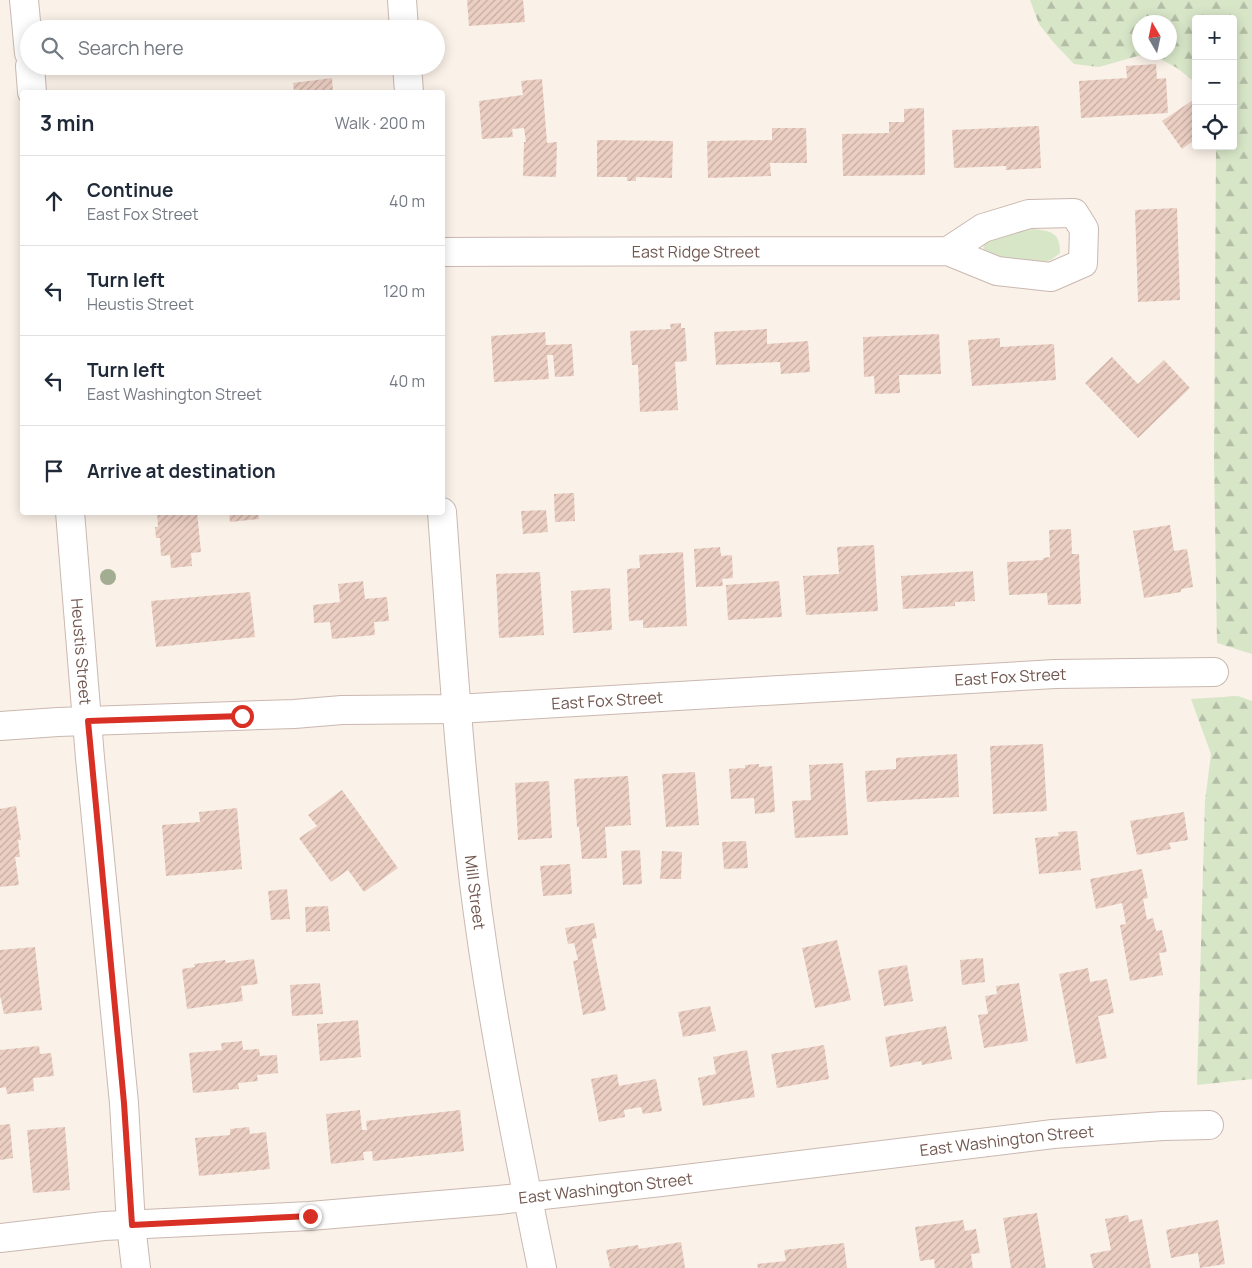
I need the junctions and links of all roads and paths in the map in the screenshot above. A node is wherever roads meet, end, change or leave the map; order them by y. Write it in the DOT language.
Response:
graph roads {
  1 [pos="24,0"];
  2 [pos="402,0"];
  3 [pos="26,20"];
  4 [pos="403,20"];
  5 [pos="31,75"];
  6 [pos="408,75"];
  7 [pos="32,90"];
  8 [pos="409,90"];
  9 [pos="948,251"];
  10 [pos="445,252"];
  11 [pos="70,515"];
  12 [pos="442,515"];
  13 [pos="1214,672"];
  14 [pos="457,708"];
  15 [pos="88,721"];
  16 [pos="0,726"];
  17 [pos="1209,1125"];
  18 [pos="528,1197"];
  19 [pos="132,1225"];
  20 [pos="0,1238"];
  21 [pos="136,1268"];
  22 [pos="542,1268"];
  1 -- 3 [label="street"];
  2 -- 4 [label="street"];
  5 -- 7 [label="street"];
  6 -- 8 [label="street"];
  9 -- 10 [label="street, East Ridge Street"];
  11 -- 15 [label="street, Heustis Street"];
  12 -- 14 [label="street, Mill Street"];
  13 -- 14 [label="street, East Fox Street"];
  14 -- 15 [label="street, East Fox Street"];
  14 -- 18 [label="street, Mill Street"];
  15 -- 16 [label="street, East Fox Street"];
  15 -- 19 [label="street, Heustis Street"];
  17 -- 18 [label="street, East Washington Street"];
  18 -- 19 [label="street, East Washington Street"];
  18 -- 22 [label="street, Mill Street"];
  19 -- 20 [label="street, East Washington Street"];
  19 -- 21 [label="street, Heustis Street"];
}
